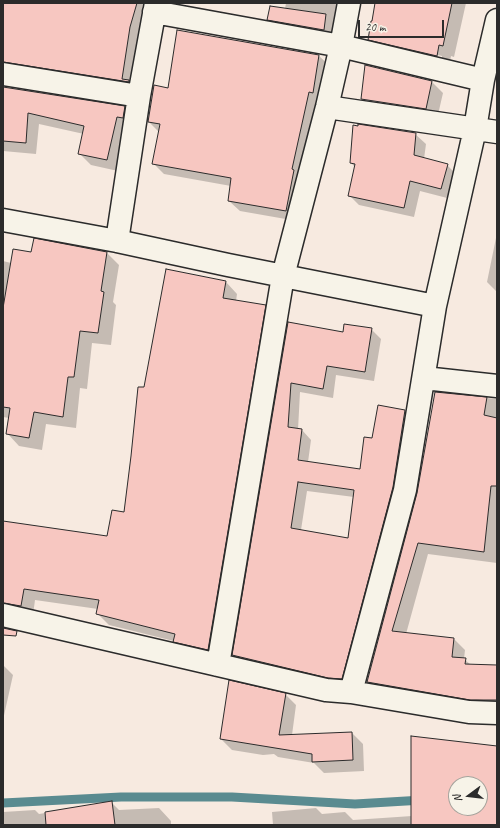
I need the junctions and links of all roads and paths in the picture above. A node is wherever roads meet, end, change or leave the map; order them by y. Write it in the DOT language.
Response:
graph roads {
  1 [pos="349,3"];
  2 [pos="155,7"];
  3 [pos="497,20"];
  4 [pos="342,46"];
  5 [pos="3,74"];
  6 [pos="482,80"];
  7 [pos="139,96"];
  8 [pos="327,107"];
  9 [pos="475,129"];
  10 [pos="497,132"];
  11 [pos="3,220"];
  12 [pos="118,241"];
  13 [pos="283,276"];
  14 [pos="435,306"];
  15 [pos="424,378"];
  16 [pos="497,386"];
  17 [pos="3,615"];
  18 [pos="218,665"];
  19 [pos="351,692"];
  20 [pos="497,713"];
  1 -- 4 [label="street"];
  2 -- 4 [label="street"];
  2 -- 7 [label="street"];
  3 -- 6 [label="street"];
  4 -- 6 [label="street"];
  4 -- 8 [label="street"];
  5 -- 7 [label="street"];
  6 -- 9 [label="street"];
  7 -- 12 [label="street"];
  8 -- 9 [label="street"];
  8 -- 13 [label="street"];
  9 -- 10 [label="street"];
  9 -- 14 [label="street"];
  11 -- 12 [label="street"];
  12 -- 13 [label="street"];
  13 -- 14 [label="street"];
  13 -- 18 [label="street"];
  14 -- 15 [label="street"];
  15 -- 16 [label="street"];
  15 -- 19 [label="street"];
  17 -- 18 [label="street"];
  18 -- 19 [label="street"];
  19 -- 20 [label="street"];
}
